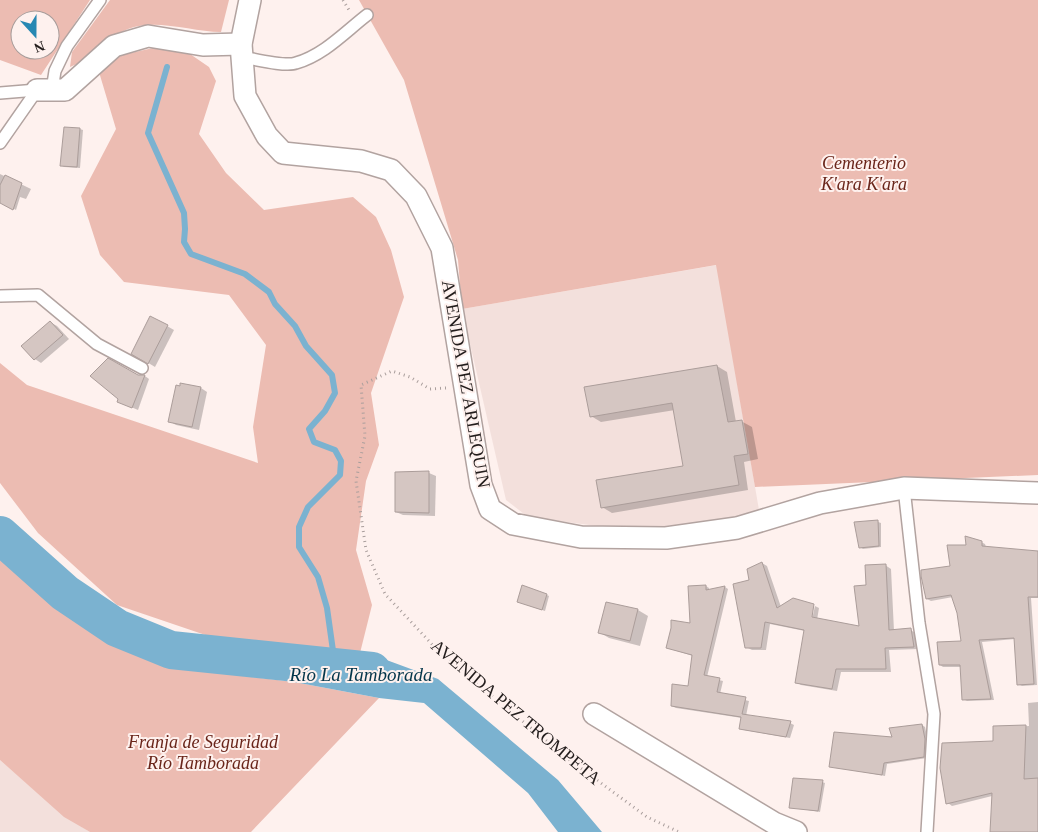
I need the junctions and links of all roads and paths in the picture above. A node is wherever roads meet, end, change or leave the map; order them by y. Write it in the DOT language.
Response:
graph roads {
  1 [pos="100,0"];
  2 [pos="250,0"];
  3 [pos="367,14"];
  4 [pos="242,51"];
  5 [pos="45,90"];
  6 [pos="0,93"];
  7 [pos="0,143"];
  8 [pos="0,296"];
  9 [pos="142,368"];
  10 [pos="465,388"];
  11 [pos="904,488"];
  12 [pos="1038,493"];
  13 [pos="594,714"];
  14 [pos="679,832"];
  15 [pos="796,832"];
  16 [pos="927,832"];
  1 -- 5 [label="lane"];
  2 -- 4 [label="street, AVENIDA PEZ ARLEQUIN"];
  3 -- 4 [label="lane"];
  4 -- 5 [label="street"];
  4 -- 10 [label="street, AVENIDA PEZ ARLEQUIN"];
  5 -- 6 [label="lane"];
  5 -- 7 [label="lane"];
  8 -- 9 [label="lane"];
  10 -- 11 [label="street, AVENIDA PEZ ARLEQUIN"];
  10 -- 14 [label="path, AVENIDA PEZ TROMPETA"];
  11 -- 12 [label="street, AVENIDA PEZ ARLEQUIN"];
  11 -- 16 [label="lane"];
  13 -- 15 [label="street"];
}
